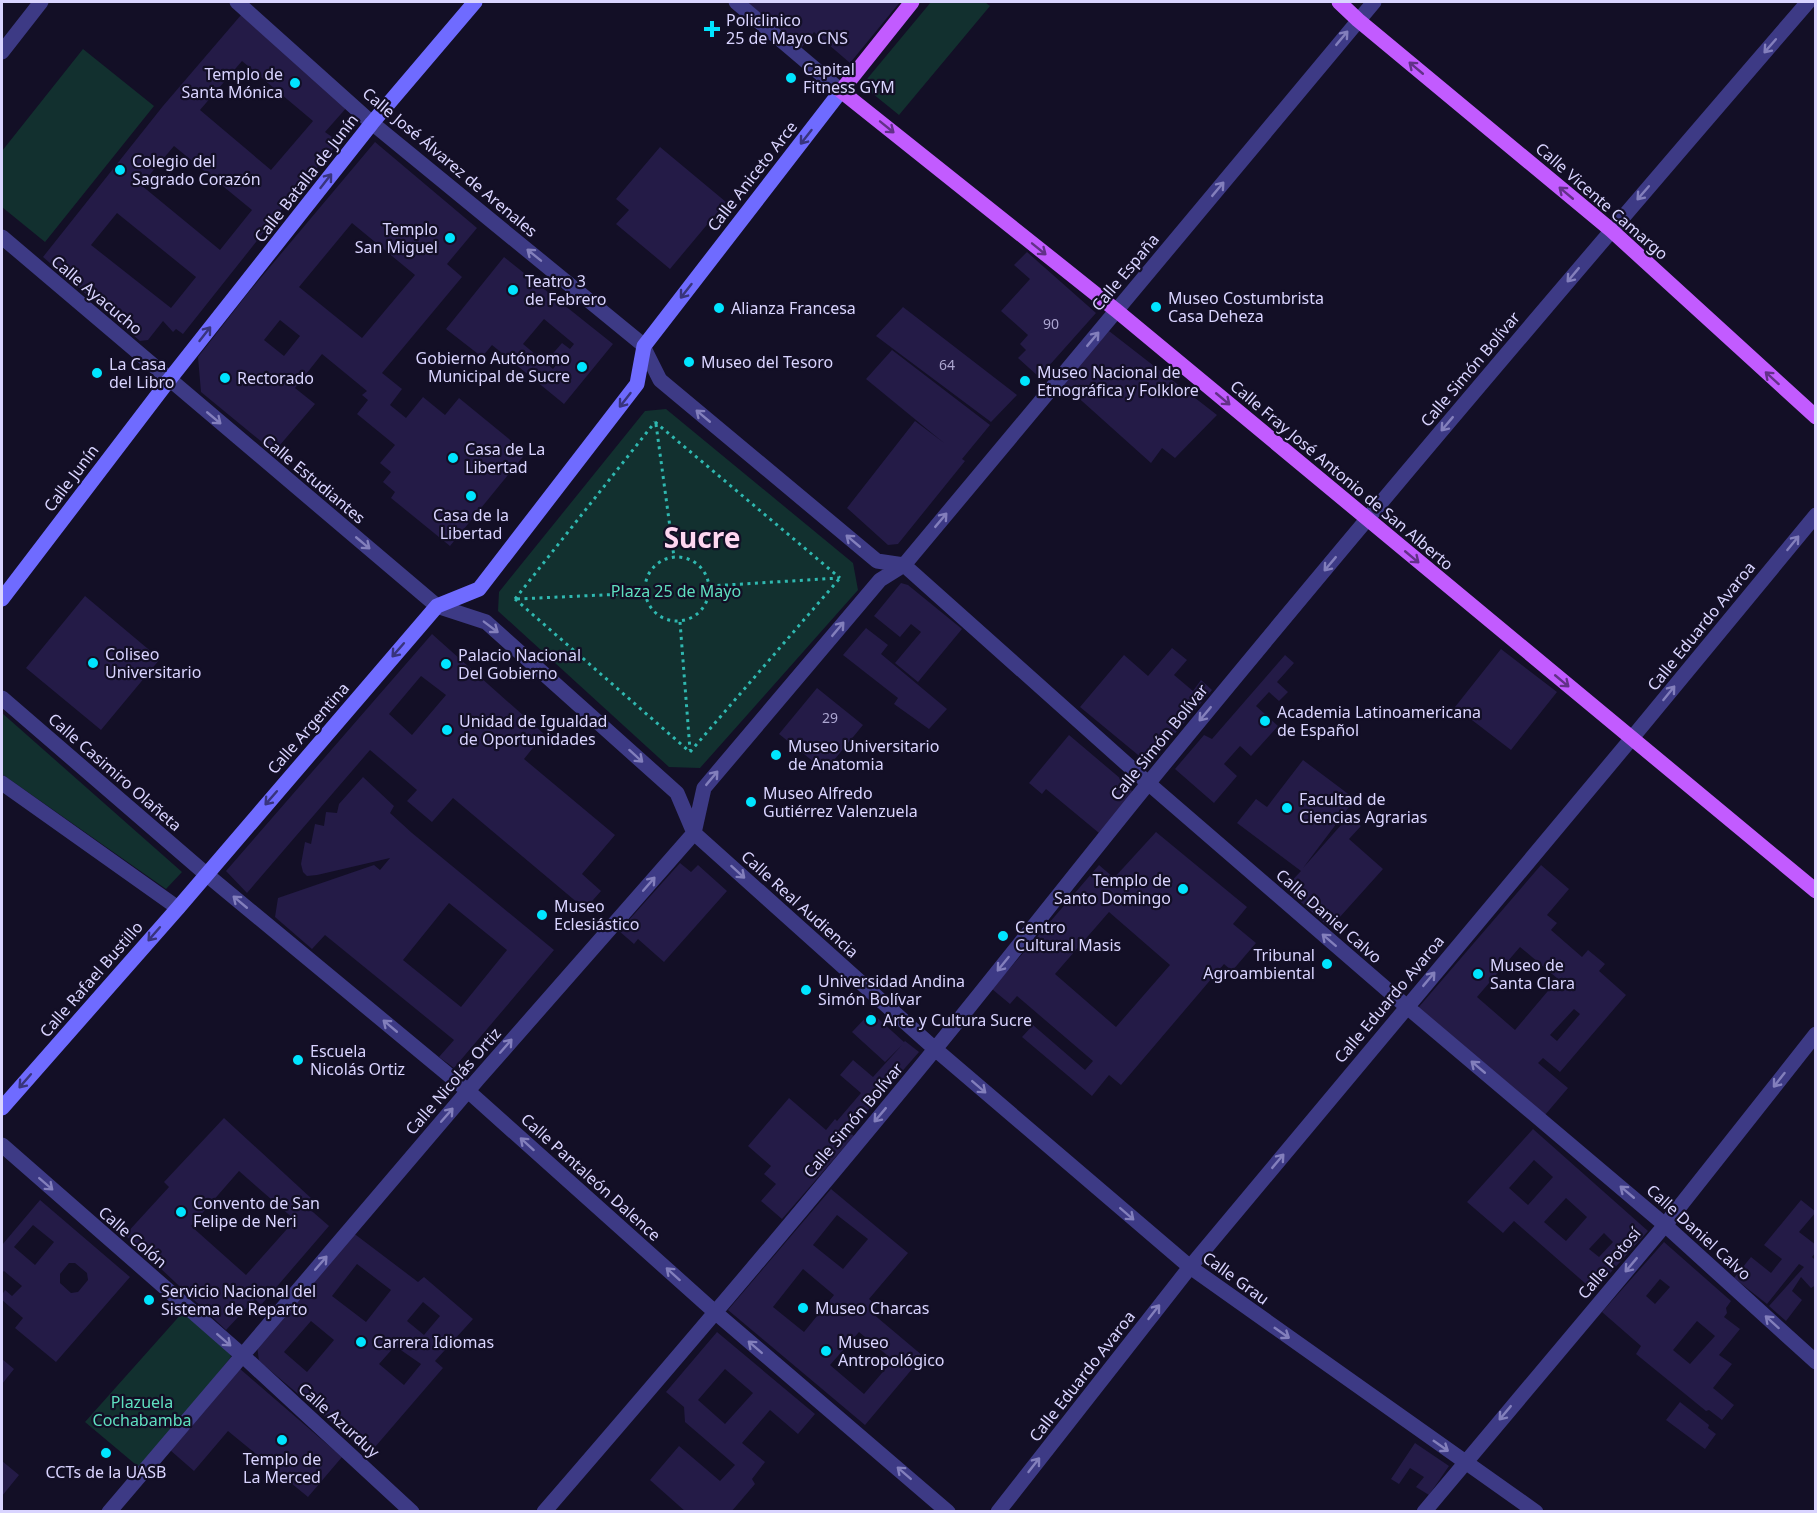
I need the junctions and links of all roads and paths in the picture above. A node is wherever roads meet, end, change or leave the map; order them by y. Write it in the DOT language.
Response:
graph roads {
  1 [pos="41,2"];
  2 [pos="237,2"];
  3 [pos="475,2"];
  4 [pos="736,2"];
  5 [pos="912,2"];
  6 [pos="1339,2"];
  7 [pos="1374,2"];
  8 [pos="1808,2"];
  9 [pos="1358,20"];
  10 [pos="2,52"];
  11 [pos="841,91"];
  12 [pos="372,123"];
  13 [pos="1611,230"];
  14 [pos="2,237"];
  15 [pos="1117,311"];
  16 [pos="644,346"];
  17 [pos="169,380"];
  18 [pos="1815,417"];
  19 [pos="655,422"];
  20 [pos="1815,515"];
  21 [pos="1367,519"];
  22 [pos="674,558"];
  23 [pos="904,565"];
  24 [pos="840,578"];
  25 [pos="710,586"];
  26 [pos="645,593"];
  27 [pos="2,599"];
  28 [pos="515,599"];
  29 [pos="437,606"];
  30 [pos="680,622"];
  31 [pos="2,698"];
  32 [pos="1632,738"];
  33 [pos="690,752"];
  34 [pos="2,783"];
  35 [pos="1148,783"];
  36 [pos="694,833"];
  37 [pos="206,874"];
  38 [pos="1815,891"];
  39 [pos="178,908"];
  40 [pos="1406,1006"];
  41 [pos="1815,1034"];
  42 [pos="935,1049"];
  43 [pos="468,1090"];
  44 [pos="2,1108"];
  45 [pos="2,1145"];
  46 [pos="1665,1225"];
  47 [pos="1190,1267"];
  48 [pos="716,1313"];
  49 [pos="242,1355"];
  50 [pos="1815,1362"];
  51 [pos="1464,1462"];
  52 [pos="109,1512"];
  53 [pos="412,1512"];
  54 [pos="544,1512"];
  55 [pos="948,1512"];
  56 [pos="998,1512"];
  57 [pos="1424,1512"];
  58 [pos="1536,1512"];
  1 -- 10 [label="street"];
  2 -- 12 [label="street, Calle José Álvarez de Arenales"];
  3 -- 12 [label="main road, Calle Batalla de Junín"];
  4 -- 11 [label="street"];
  5 -- 11 [label="main road, Calle Aniceto Arce"];
  6 -- 9 [label="main road, Calle Vicente Camargo"];
  7 -- 9 [label="street, Calle España"];
  8 -- 13 [label="street, Calle Simón Bolívar, one-way"];
  13 -- 9 [label="main road, Calle Vicente Camargo, one-way"];
  15 -- 9 [label="street, Calle España, one-way"];
  11 -- 15 [label="main road, Calle Fray José Antonio de San Alberto, one-way"];
  11 -- 16 [label="main road, Calle Aniceto Arce, one-way"];
  16 -- 12 [label="street, Calle José Álvarez de Arenales, one-way"];
  17 -- 12 [label="main road, Calle Batalla de Junín, one-way"];
  18 -- 13 [label="main road, Calle Vicente Camargo, one-way"];
  13 -- 21 [label="street, Calle Simón Bolívar, one-way"];
  14 -- 17 [label="street, Calle Ayacucho"];
  15 -- 21 [label="main road, Calle Fray José Antonio de San Alberto, one-way"];
  23 -- 15 [label="street, Calle España, one-way"];
  23 -- 16 [label="street, one-way"];
  16 -- 29 [label="main road, one-way"];
  17 -- 27 [label="main road, Calle Junín"];
  17 -- 29 [label="street, Calle Estudiantes, one-way"];
  19 -- 22 [label="path"];
  19 -- 24 [label="path"];
  19 -- 28 [label="path"];
  32 -- 20 [label="street, Calle Eduardo Avaroa, one-way"];
  21 -- 32 [label="main road, Calle Fray José Antonio de San Alberto, one-way"];
  21 -- 35 [label="street, Calle Simón Bolívar, one-way"];
  22 -- 25 [label="path"];
  22 -- 26 [label="path"];
  23 -- 35 [label="street, Calle Daniel Calvo"];
  36 -- 23 [label="street, one-way"];
  24 -- 25 [label="path"];
  24 -- 33 [label="path"];
  25 -- 30 [label="path"];
  26 -- 28 [label="path"];
  26 -- 30 [label="path"];
  28 -- 33 [label="path"];
  29 -- 36 [label="street, one-way"];
  29 -- 37 [label="main road, Calle Argentina, one-way"];
  30 -- 33 [label="path"];
  31 -- 37 [label="street, Calle Casimiro Olañeta"];
  32 -- 38 [label="main road, Calle Fray José Antonio de San Alberto"];
  40 -- 32 [label="street, Calle Eduardo Avaroa, one-way"];
  34 -- 39 [label="street"];
  40 -- 35 [label="street, Calle Daniel Calvo, one-way"];
  35 -- 42 [label="street, Calle Simón Bolívar, one-way"];
  36 -- 42 [label="street, Calle Real Audiencia, one-way"];
  43 -- 36 [label="street, Calle Nicolás Ortiz, one-way"];
  37 -- 39 [label="main road, Calle Rafael Bustillo"];
  43 -- 37 [label="street, Calle Pantaleón Dalence, one-way"];
  39 -- 44 [label="main road, Calle Rafael Bustillo, one-way"];
  46 -- 40 [label="street, Calle Daniel Calvo, one-way"];
  47 -- 40 [label="street, Calle Eduardo Avaroa, one-way"];
  41 -- 46 [label="street, Calle Potosí, one-way"];
  42 -- 47 [label="street, Calle Grau, one-way"];
  42 -- 48 [label="street, Calle Simón Bolívar, one-way"];
  48 -- 43 [label="street, Calle Pantaleón Dalence, one-way"];
  49 -- 43 [label="street, Calle Nicolás Ortiz, one-way"];
  45 -- 49 [label="street, Calle Colón, one-way"];
  50 -- 46 [label="street, Calle Daniel Calvo, one-way"];
  46 -- 51 [label="street, Calle Potosí, one-way"];
  47 -- 51 [label="street, Calle Grau, one-way"];
  56 -- 47 [label="street, Calle Eduardo Avaroa, one-way"];
  48 -- 54 [label="street, Calle Simón Bolívar"];
  55 -- 48 [label="street, Calle Pantaleón Dalence, one-way"];
  49 -- 52 [label="street, Calle Nicolás Ortiz"];
  49 -- 53 [label="street, Calle Azurduy"];
  51 -- 57 [label="street, Calle Potosí"];
  51 -- 58 [label="street, Calle Grau"];
}
